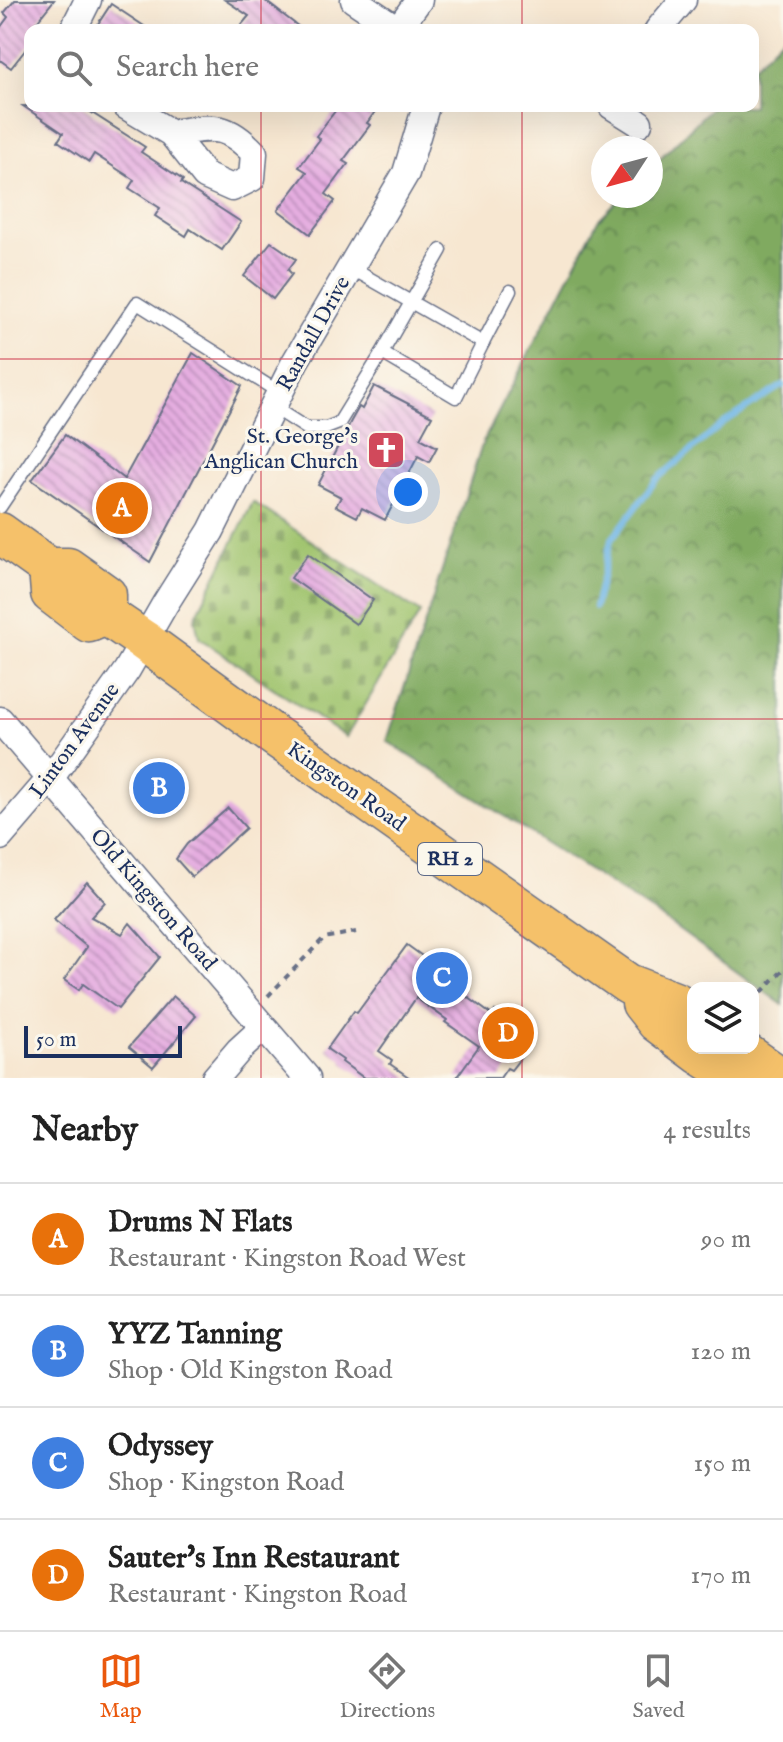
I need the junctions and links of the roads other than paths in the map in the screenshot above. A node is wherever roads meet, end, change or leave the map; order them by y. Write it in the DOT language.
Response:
graph roads {
  1 [pos="88,0"];
  2 [pos="354,0"];
  3 [pos="419,0"];
  4 [pos="683,0"];
  5 [pos="76,24"];
  6 [pos="390,24"];
  7 [pos="402,24"];
  8 [pos="663,24"];
  9 [pos="136,112"];
  10 [pos="424,112"];
  11 [pos="622,112"];
  12 [pos="639,123"];
  13 [pos="171,133"];
  14 [pos="441,250"];
  15 [pos="351,268"];
  16 [pos="510,291"];
  17 [pos="412,302"];
  18 [pos="483,343"];
  19 [pos="382,353"];
  20 [pos="276,400"];
  21 [pos="0,507"];
  22 [pos="0,533"];
  23 [pos="143,640"];
  24 [pos="0,720"];
  25 [pos="50,779"];
  26 [pos="0,837"];
  27 [pos="628,984"];
  28 [pos="687,1010"];
  29 [pos="263,1028"];
  30 [pos="747,1054"];
  31 [pos="215,1078"];
  32 [pos="307,1078"];
  33 [pos="737,1078"];
  34 [pos="781,1078"];
  1 -- 5 [label="street"];
  2 -- 6 [label="street"];
  3 -- 7 [label="street"];
  4 -- 8 [label="street"];
  9 -- 13 [label="street"];
  10 -- 15 [label="street, Randall Drive"];
  11 -- 12 [label="street"];
  14 -- 17 [label="lane"];
  15 -- 17 [label="lane"];
  15 -- 20 [label="street, Randall Drive"];
  16 -- 18 [label="lane"];
  17 -- 18 [label="lane"];
  17 -- 19 [label="lane"];
  18 -- 19 [label="lane"];
  19 -- 20 [label="lane"];
  20 -- 21 [label="lane"];
  20 -- 23 [label="street, Randall Drive"];
  22 -- 23 [label="main road, Kingston Road / RH 2"];
  23 -- 25 [label="street, Linton Avenue"];
  23 -- 27 [label="main road, Kingston Road / RH 2"];
  24 -- 25 [label="street, Old Kingston Road"];
  25 -- 26 [label="street, Linton Avenue"];
  25 -- 29 [label="street, Old Kingston Road"];
  27 -- 28 [label="main road, RH 2"];
  27 -- 33 [label="main road, RH 2"];
  29 -- 31 [label="street"];
  29 -- 32 [label="street, Old Kingston Road"];
  30 -- 34 [label="main road"];
}
